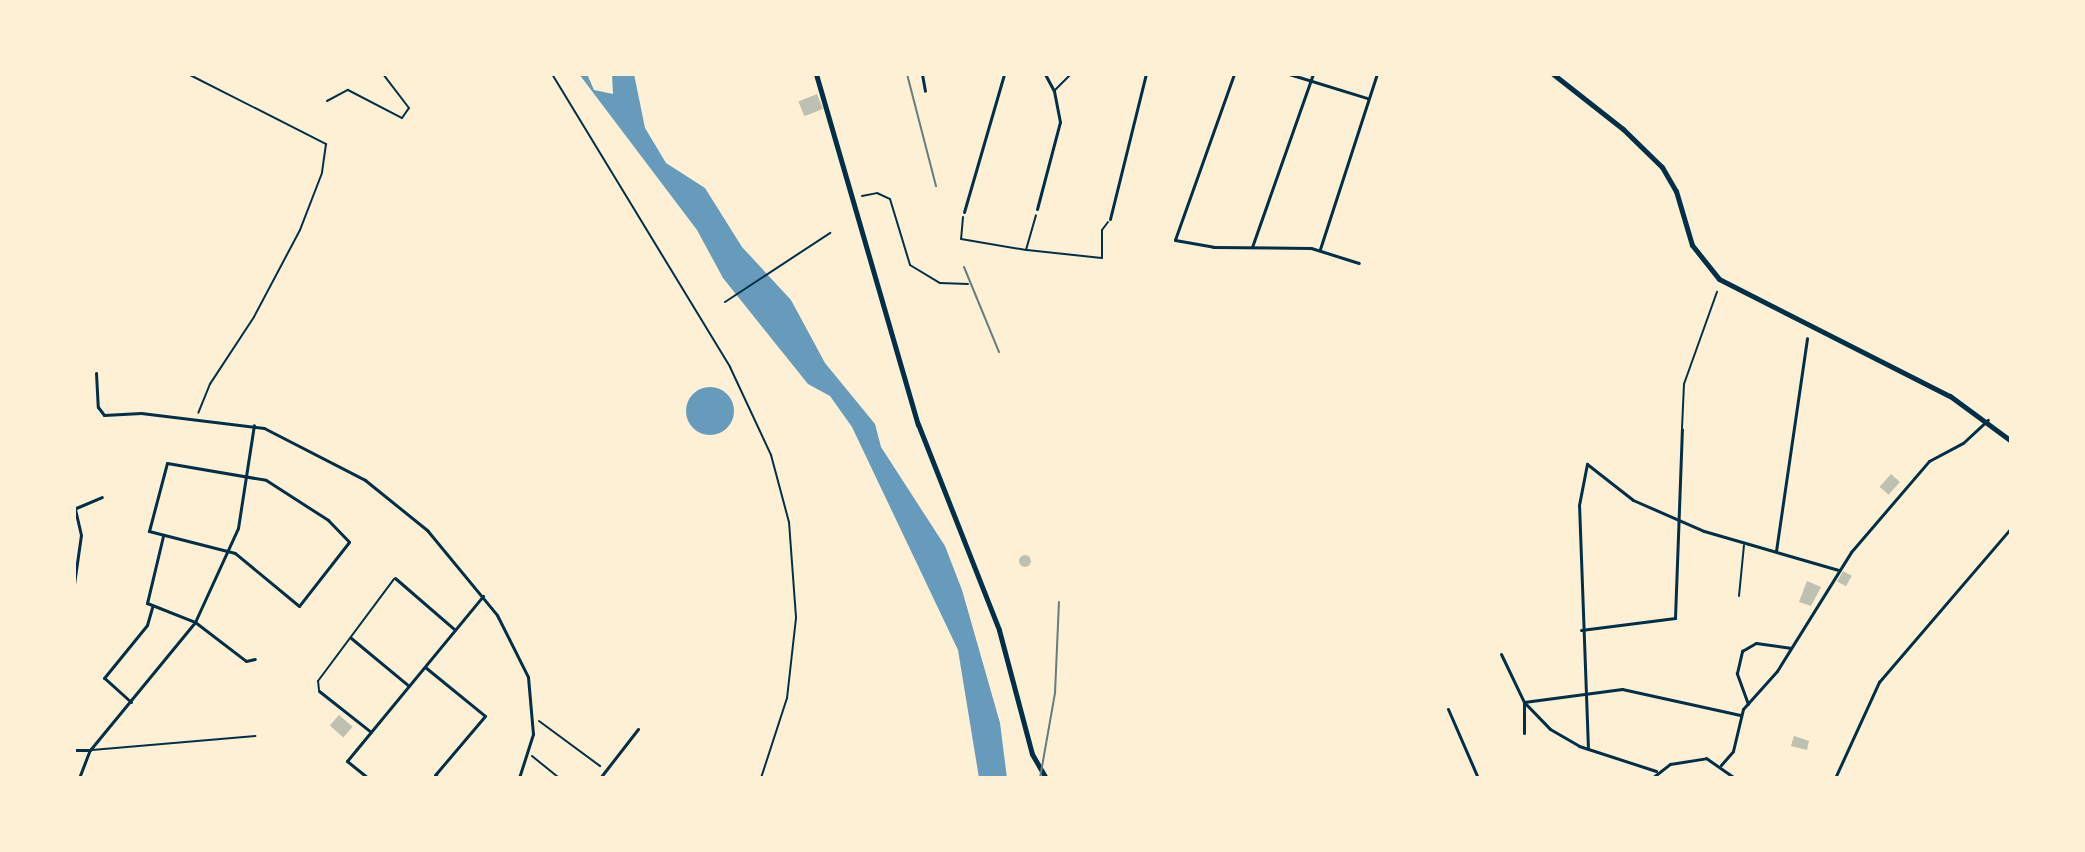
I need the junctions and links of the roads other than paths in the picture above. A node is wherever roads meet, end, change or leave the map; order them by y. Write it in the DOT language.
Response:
graph roads {
  1 [pos="816,74"];
  2 [pos="922,74"];
  3 [pos="1004,74"];
  4 [pos="1045,74"];
  5 [pos="1071,74"];
  6 [pos="1146,74"];
  7 [pos="1234,74"];
  8 [pos="1289,74"];
  9 [pos="1313,74"];
  10 [pos="1377,74"];
  11 [pos="1553,74"];
  12 [pos="1310,81"];
  13 [pos="925,91"];
  14 [pos="1054,91"];
  15 [pos="1367,98"];
  16 [pos="1037,209"];
  17 [pos="964,212"];
  18 [pos="1110,219"];
  19 [pos="1252,247"];
  20 [pos="1320,249"];
  21 [pos="1359,263"];
  22 [pos="1717,292"];
  23 [pos="1807,338"];
  24 [pos="96,373"];
  25 [pos="1988,420"];
  26 [pos="254,425"];
  27 [pos="1682,429"];
  28 [pos="2011,441"];
  29 [pos="248,476"];
  30 [pos="102,497"];
  31 [pos="75,509"];
  32 [pos="1677,519"];
  33 [pos="2011,528"];
  34 [pos="164,535"];
  35 [pos="1744,544"];
  36 [pos="229,551"];
  37 [pos="1776,551"];
  38 [pos="1838,570"];
  39 [pos="395,578"];
  40 [pos="74,584"];
  41 [pos="483,596"];
  42 [pos="1739,596"];
  43 [pos="152,607"];
  44 [pos="195,622"];
  45 [pos="455,630"];
  46 [pos="1581,630"];
  47 [pos="351,638"];
  48 [pos="1790,648"];
  49 [pos="1501,654"];
  50 [pos="255,659"];
  51 [pos="425,667"];
  52 [pos="409,686"];
  53 [pos="319,691"];
  54 [pos="1584,694"];
  55 [pos="131,702"];
  56 [pos="1524,702"];
  57 [pos="1748,704"];
  58 [pos="1448,709"];
  59 [pos="1740,715"];
  60 [pos="638,729"];
  61 [pos="371,732"];
  62 [pos="1524,733"];
  63 [pos="255,736"];
  64 [pos="1588,749"];
  65 [pos="74,750"];
  66 [pos="90,750"];
  67 [pos="1721,765"];
  68 [pos="1656,771"];
  69 [pos="436,777"];
  70 [pos="79,778"];
  71 [pos="368,778"];
  72 [pos="519,778"];
  73 [pos="600,778"];
  74 [pos="1046,778"];
  75 [pos="1478,778"];
  76 [pos="1652,778"];
  77 [pos="1735,778"];
  78 [pos="1835,778"];
  1 -- 74 [label="main road"];
  2 -- 13 [label="street"];
  3 -- 17 [label="street"];
  4 -- 14 [label="street"];
  5 -- 14 [label="lane"];
  6 -- 18 [label="street"];
  7 -- 19 [label="street"];
  8 -- 12 [label="street"];
  9 -- 12 [label="street"];
  10 -- 15 [label="street"];
  11 -- 25 [label="main road"];
  12 -- 15 [label="street"];
  12 -- 19 [label="street"];
  14 -- 16 [label="street"];
  15 -- 20 [label="street"];
  19 -- 20 [label="street"];
  20 -- 21 [label="street"];
  22 -- 27 [label="lane"];
  23 -- 37 [label="street"];
  24 -- 26 [label="street"];
  25 -- 28 [label="main road"];
  25 -- 38 [label="street"];
  26 -- 29 [label="street"];
  26 -- 41 [label="street"];
  27 -- 32 [label="street"];
  29 -- 34 [label="street"];
  29 -- 36 [label="street"];
  29 -- 36 [label="street"];
  30 -- 31 [label="street"];
  31 -- 40 [label="street"];
  32 -- 35 [label="street"];
  32 -- 46 [label="street"];
  32 -- 46 [label="street"];
  33 -- 78 [label="street"];
  34 -- 36 [label="street"];
  34 -- 43 [label="street"];
  35 -- 37 [label="street"];
  35 -- 42 [label="lane"];
  36 -- 44 [label="street"];
  37 -- 38 [label="street"];
  38 -- 48 [label="street"];
  39 -- 45 [label="street"];
  39 -- 47 [label="lane"];
  41 -- 45 [label="street"];
  41 -- 72 [label="street"];
  43 -- 44 [label="street"];
  43 -- 55 [label="street"];
  44 -- 50 [label="street"];
  44 -- 55 [label="street"];
  45 -- 51 [label="street"];
  46 -- 54 [label="street"];
  47 -- 52 [label="street"];
  47 -- 53 [label="lane"];
  48 -- 57 [label="street"];
  48 -- 57 [label="street"];
  49 -- 56 [label="street"];
  51 -- 52 [label="street"];
  51 -- 69 [label="street"];
  52 -- 61 [label="street"];
  53 -- 61 [label="street"];
  54 -- 56 [label="street"];
  54 -- 59 [label="street"];
  54 -- 64 [label="street"];
  55 -- 66 [label="street"];
  56 -- 62 [label="street"];
  56 -- 64 [label="street"];
  57 -- 59 [label="street"];
  58 -- 75 [label="street"];
  59 -- 67 [label="street"];
  60 -- 73 [label="street"];
  61 -- 71 [label="street"];
  63 -- 66 [label="lane"];
  64 -- 68 [label="street"];
  65 -- 66 [label="street"];
  66 -- 70 [label="street"];
  67 -- 68 [label="street"];
  67 -- 77 [label="street"];
  68 -- 76 [label="street"];
}
